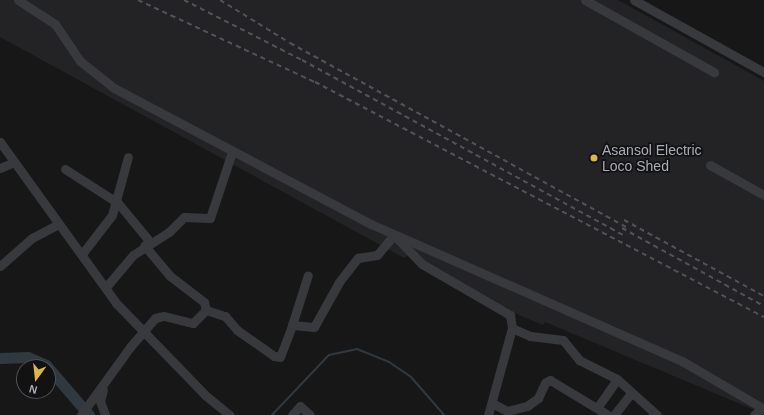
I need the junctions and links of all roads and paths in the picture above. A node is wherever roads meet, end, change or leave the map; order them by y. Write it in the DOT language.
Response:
graph roads {
  1 [pos="18,0"];
  2 [pos="585,0"];
  3 [pos="634,0"];
  4 [pos="714,72"];
  5 [pos="764,72"];
  6 [pos="0,142"];
  7 [pos="232,152"];
  8 [pos="128,157"];
  9 [pos="14,162"];
  10 [pos="710,165"];
  11 [pos="0,168"];
  12 [pos="65,169"];
  13 [pos="764,196"];
  14 [pos="118,203"];
  15 [pos="58,224"];
  16 [pos="394,235"];
  17 [pos="147,244"];
  18 [pos="82,254"];
  19 [pos="0,266"];
  20 [pos="308,275"];
  21 [pos="106,287"];
  22 [pos="206,310"];
  23 [pos="292,325"];
  24 [pos="512,328"];
  25 [pos="145,329"];
  26 [pos="617,380"];
  27 [pos="102,388"];
  28 [pos="631,393"];
  29 [pos="492,403"];
  30 [pos="597,408"];
  31 [pos="763,409"];
  32 [pos="508,413"];
  33 [pos="81,415"];
  34 [pos="105,415"];
  35 [pos="230,415"];
  36 [pos="292,415"];
  37 [pos="310,415"];
  38 [pos="488,415"];
  39 [pos="608,415"];
  40 [pos="614,415"];
  41 [pos="657,415"];
  42 [pos="754,415"];
  1 -- 7 [label="street"];
  2 -- 4 [label="street"];
  3 -- 5 [label="street"];
  6 -- 9 [label="street"];
  7 -- 16 [label="street"];
  7 -- 17 [label="street"];
  8 -- 14 [label="street"];
  9 -- 11 [label="street"];
  9 -- 15 [label="street"];
  10 -- 13 [label="street"];
  12 -- 14 [label="street"];
  14 -- 17 [label="street"];
  14 -- 18 [label="street"];
  15 -- 18 [label="street"];
  15 -- 19 [label="street"];
  16 -- 23 [label="street"];
  16 -- 24 [label="street"];
  16 -- 31 [label="street"];
  17 -- 21 [label="street"];
  17 -- 22 [label="street"];
  18 -- 21 [label="street"];
  20 -- 23 [label="street"];
  21 -- 25 [label="street"];
  22 -- 23 [label="street"];
  22 -- 25 [label="street"];
  24 -- 26 [label="street"];
  24 -- 29 [label="street"];
  25 -- 27 [label="street"];
  25 -- 35 [label="street"];
  26 -- 28 [label="street"];
  26 -- 30 [label="street"];
  27 -- 33 [label="street"];
  27 -- 34 [label="street"];
  28 -- 40 [label="street"];
  28 -- 41 [label="street"];
  29 -- 32 [label="street"];
  29 -- 38 [label="street"];
  30 -- 32 [label="street"];
  30 -- 39 [label="street"];
  31 -- 42 [label="street"];
  36 -- 37 [label="street"];
}
